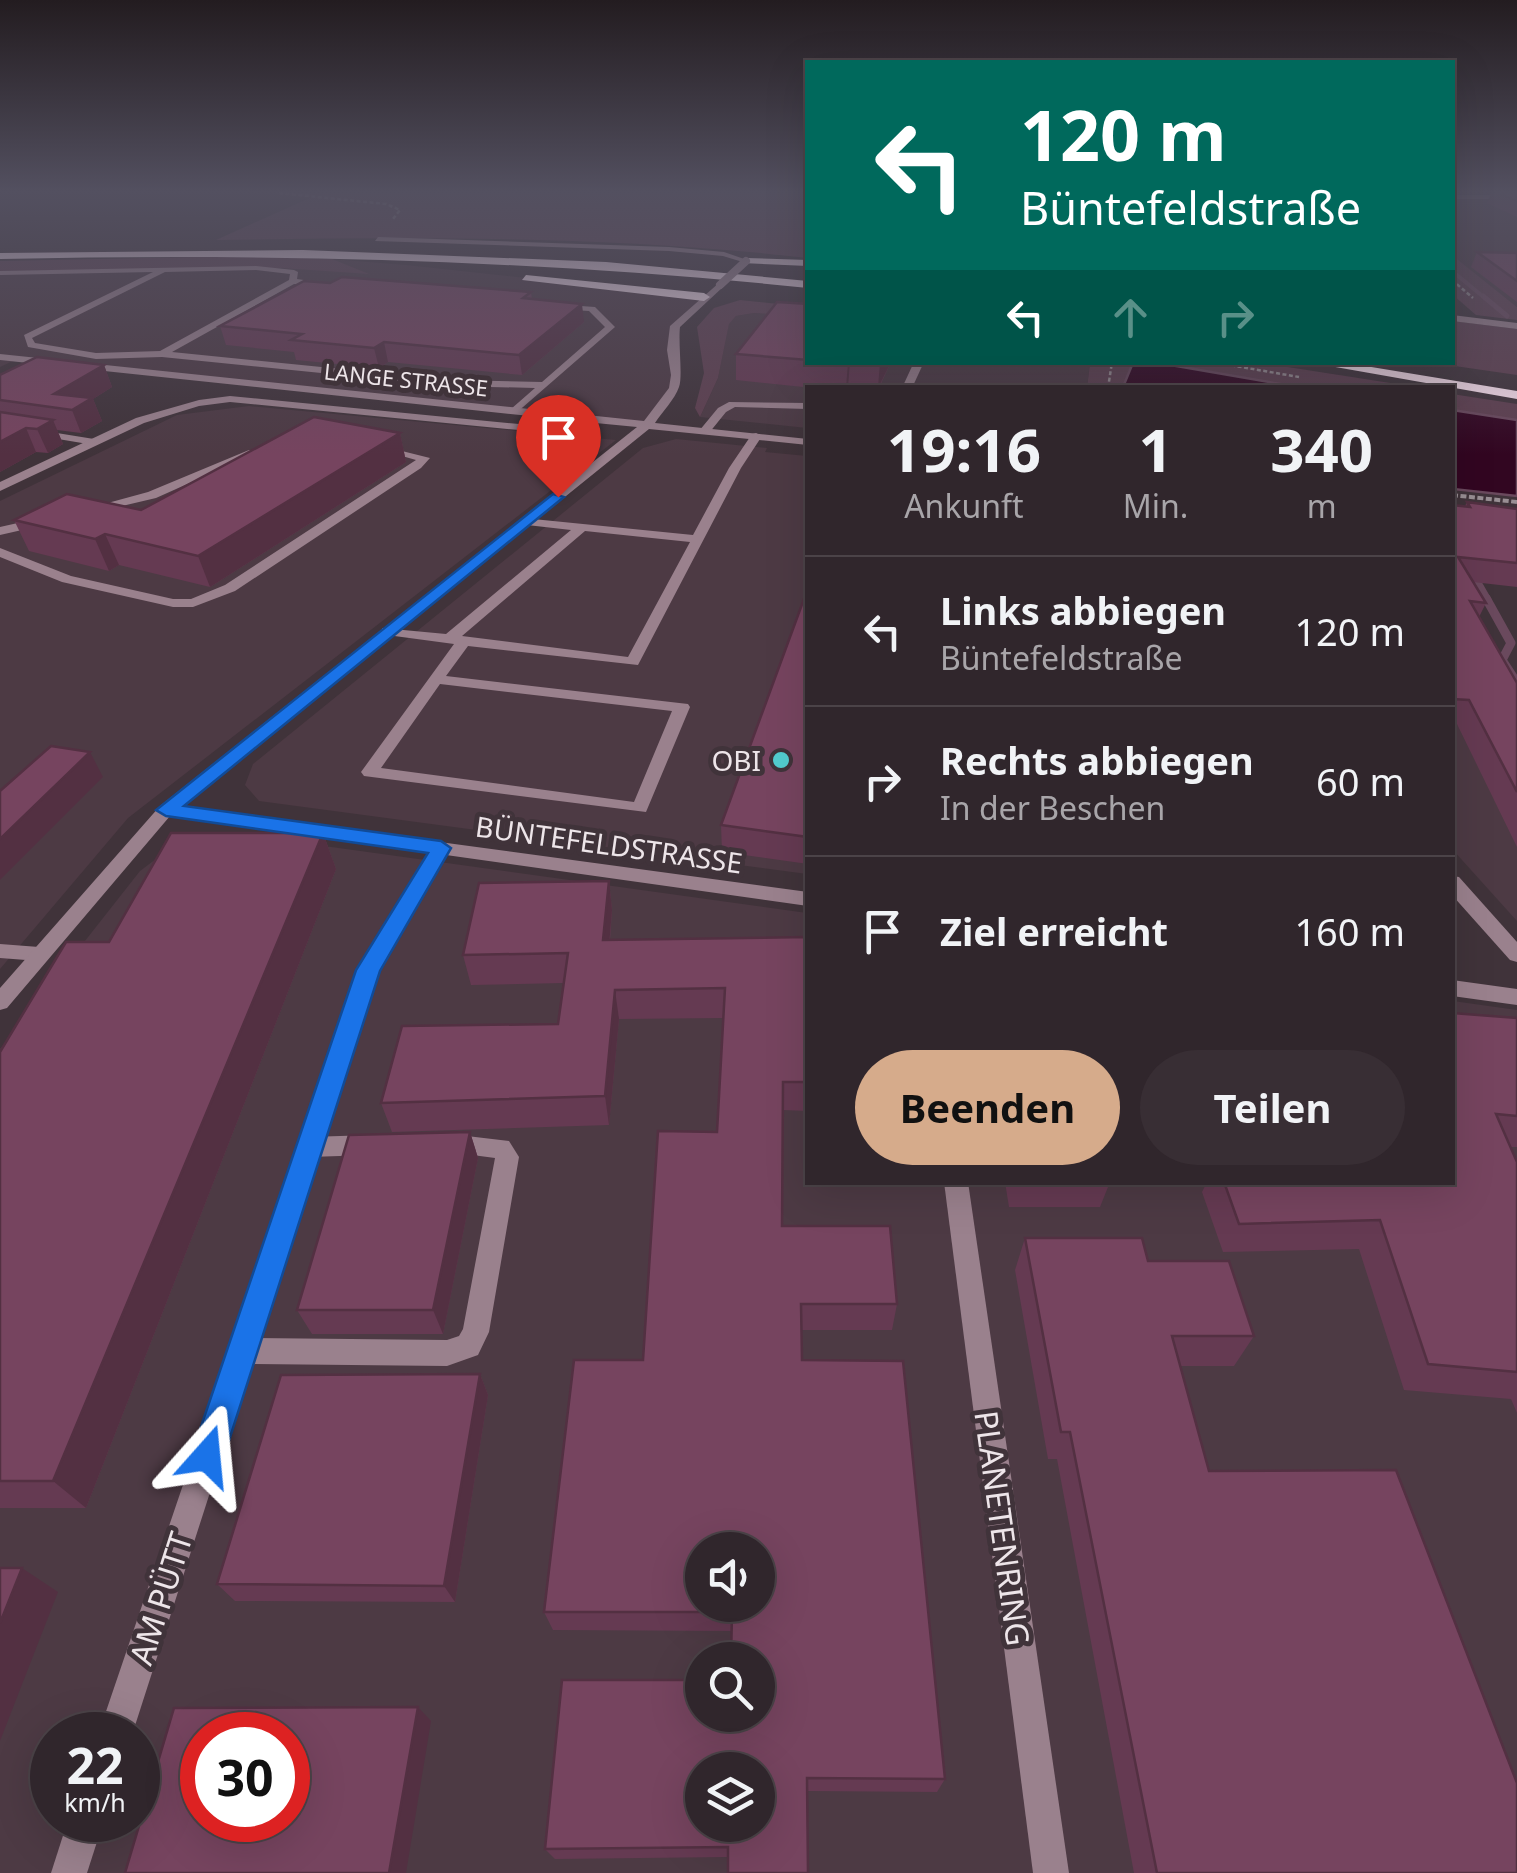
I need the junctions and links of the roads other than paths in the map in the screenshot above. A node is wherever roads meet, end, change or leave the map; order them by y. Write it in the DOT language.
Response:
graph roads {
  1 [pos="142,280"];
  2 [pos="569,280"];
  3 [pos="724,280"];
  4 [pos="752,280"];
  5 [pos="292,282"];
  6 [pos="805,285"];
  7 [pos="348,286"];
  8 [pos="711,292"];
  9 [pos="739,296"];
  10 [pos="535,304"];
  11 [pos="1455,318"];
  12 [pos="1517,326"];
  13 [pos="162,354"];
  14 [pos="0,357"];
  15 [pos="1332,365"];
  16 [pos="1391,365"];
  17 [pos="544,385"];
  18 [pos="1517,386"];
  19 [pos="1517,395"];
  20 [pos="805,406"];
  21 [pos="514,411"];
  22 [pos="562,416"];
  23 [pos="648,424"];
  24 [pos="705,430"];
  25 [pos="21,431"];
  26 [pos="756,436"];
  27 [pos="94,442"];
  28 [pos="805,442"];
  29 [pos="361,444"];
  30 [pos="264,448"];
  31 [pos="0,486"];
  32 [pos="76,513"];
  33 [pos="57,518"];
  34 [pos="527,521"];
  35 [pos="582,527"];
  36 [pos="0,532"];
  37 [pos="697,539"];
  38 [pos="0,552"];
  39 [pos="387,631"];
  40 [pos="456,641"];
  41 [pos="436,679"];
  42 [pos="166,810"];
  43 [pos="441,848"];
  44 [pos="1455,885"];
  45 [pos="805,899"];
  46 [pos="0,951"];
  47 [pos="39,954"];
  48 [pos="1517,955"];
  49 [pos="1455,988"];
  50 [pos="1517,996"];
  51 [pos="0,1002"];
  52 [pos="309,1146"];
  53 [pos="956,1185"];
  54 [pos="242,1351"];
  55 [pos="122,1712"];
  56 [pos="79,1842"];
  57 [pos="69,1873"];
  58 [pos="1050,1873"];
  1 -- 13 [label="street"];
  2 -- 8 [label="highway"];
  3 -- 8 [label="street, bridge"];
  4 -- 6 [label="highway"];
  5 -- 7 [label="street"];
  5 -- 13 [label="street"];
  8 -- 9 [label="highway"];
  8 -- 23 [label="street"];
  10 -- 17 [label="street"];
  11 -- 12 [label="street"];
  13 -- 17 [label="street"];
  14 -- 21 [label="street, LANGE STRASSE"];
  15 -- 19 [label="highway"];
  16 -- 18 [label="highway"];
  17 -- 21 [label="street"];
  20 -- 24 [label="street"];
  21 -- 22 [label="street, LANGE STRASSE"];
  22 -- 23 [label="street, LANGE STRASSE"];
  22 -- 27 [label="street"];
  23 -- 24 [label="street, LANGE STRASSE"];
  23 -- 34 [label="street"];
  24 -- 26 [label="street, LANGE STRASSE"];
  25 -- 27 [label="street"];
  26 -- 28 [label="street, LANGE STRASSE"];
  26 -- 37 [label="street"];
  27 -- 31 [label="street"];
  29 -- 38 [label="street"];
  30 -- 32 [label="street"];
  33 -- 36 [label="street"];
  34 -- 35 [label="street"];
  34 -- 39 [label="street"];
  35 -- 37 [label="street"];
  35 -- 40 [label="street"];
  37 -- 40 [label="street"];
  39 -- 40 [label="street"];
  39 -- 42 [label="street"];
  40 -- 41 [label="street"];
  41 -- 41 [label="street"];
  42 -- 43 [label="street, BÜNTEFELDSTRASSE"];
  42 -- 47 [label="street"];
  43 -- 45 [label="street, BÜNTEFELDSTRASSE"];
  43 -- 52 [label="street, AM PÜTT"];
  44 -- 48 [label="street"];
  46 -- 47 [label="street"];
  47 -- 51 [label="street"];
  49 -- 50 [label="street"];
  52 -- 54 [label="street, AM PÜTT"];
  52 -- 54 [label="street"];
  53 -- 58 [label="street, PLANETENRING"];
  54 -- 55 [label="street, AM PÜTT"];
  56 -- 57 [label="street"];
}
